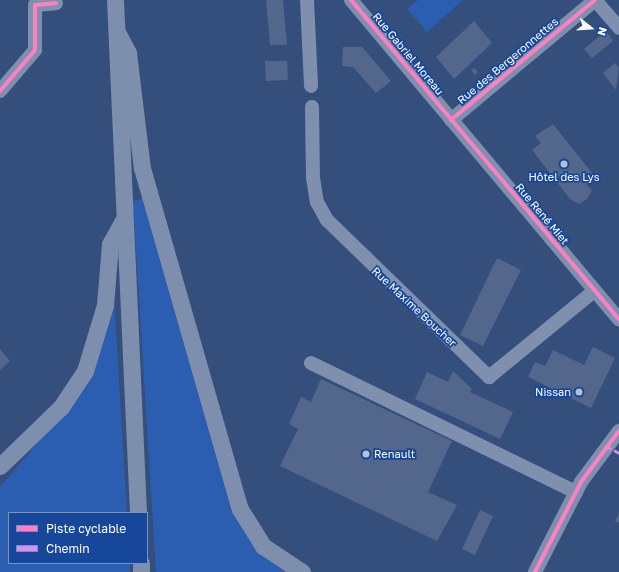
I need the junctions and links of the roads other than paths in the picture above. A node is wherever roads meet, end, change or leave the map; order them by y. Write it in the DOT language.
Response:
graph roads {
  1 [pos="115,0"];
  2 [pos="307,0"];
  3 [pos="351,0"];
  4 [pos="595,0"];
  5 [pos="35,3"];
  6 [pos="56,3"];
  7 [pos="619,28"];
  8 [pos="117,32"];
  9 [pos="310,86"];
  10 [pos="0,91"];
  11 [pos="312,106"];
  12 [pos="451,120"];
  13 [pos="122,221"];
  14 [pos="594,290"];
  15 [pos="619,319"];
  16 [pos="311,363"];
  17 [pos="619,431"];
  18 [pos="30,439"];
  19 [pos="0,466"];
  20 [pos="0,478"];
  21 [pos="576,492"];
  22 [pos="138,512"];
  23 [pos="302,572"];
  24 [pos="535,572"];
  1 -- 8 [label="main road"];
  2 -- 9 [label="street"];
  3 -- 12 [label="street, Rue Gabriel Moreau"];
  4 -- 7 [label="street"];
  4 -- 12 [label="street, Rue des Bergeronnettes"];
  5 -- 6 [label="street"];
  5 -- 10 [label="street"];
  8 -- 13 [label="main road"];
  8 -- 23 [label="main road"];
  11 -- 14 [label="street, Rue Maxime Boucher"];
  12 -- 14 [label="street, Rue René Miet"];
  13 -- 18 [label="main road"];
  13 -- 22 [label="main road"];
  14 -- 15 [label="street, Rue René Miet"];
  16 -- 21 [label="street"];
  17 -- 21 [label="street"];
  18 -- 19 [label="main road"];
  18 -- 20 [label="main road"];
  21 -- 24 [label="street"];
}
